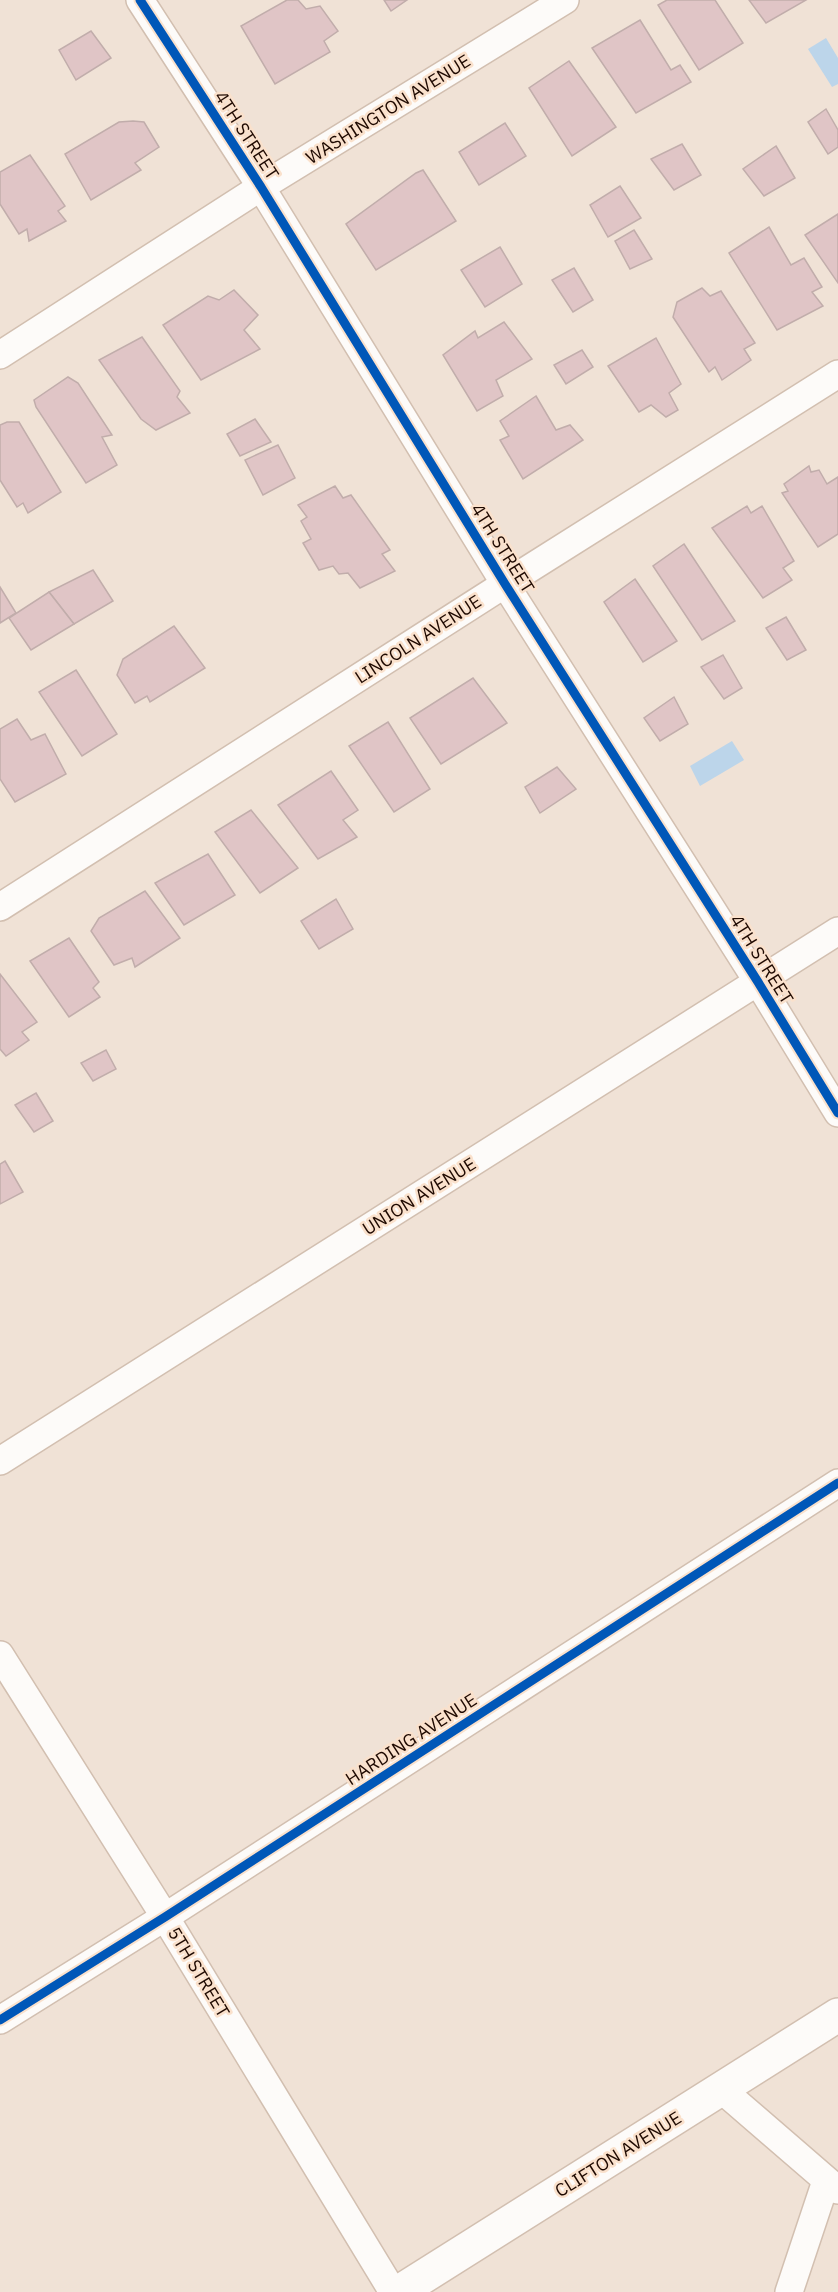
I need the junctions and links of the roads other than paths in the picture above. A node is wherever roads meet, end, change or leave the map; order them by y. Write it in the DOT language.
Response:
graph roads {
  1 [pos="140,0"];
  2 [pos="565,0"];
  3 [pos="261,187"];
  4 [pos="0,355"];
  5 [pos="838,374"];
  6 [pos="505,584"];
  7 [pos="0,907"];
  8 [pos="838,931"];
  9 [pos="758,982"];
  10 [pos="838,1113"];
  11 [pos="0,1461"];
  12 [pos="838,1483"];
  13 [pos="0,1655"];
  14 [pos="165,1917"];
  15 [pos="838,2015"];
  16 [pos="0,2020"];
  17 [pos="721,2089"];
  18 [pos="832,2185"];
  19 [pos="393,2292"];
  20 [pos="399,2292"];
  21 [pos="789,2292"];
  1 -- 3 [label="street, 4TH STREET"];
  2 -- 3 [label="street, WASHINGTON AVENUE"];
  3 -- 4 [label="street, WASHINGTON AVENUE"];
  3 -- 6 [label="street, 4TH STREET"];
  5 -- 6 [label="street, LINCOLN AVENUE"];
  6 -- 7 [label="street, LINCOLN AVENUE"];
  6 -- 9 [label="street, 4TH STREET"];
  8 -- 9 [label="street, UNION AVENUE"];
  9 -- 10 [label="street, 4TH STREET"];
  9 -- 11 [label="street, UNION AVENUE"];
  12 -- 14 [label="street, HARDING AVENUE"];
  13 -- 14 [label="street, 5TH STREET"];
  14 -- 16 [label="street, HARDING AVENUE"];
  14 -- 19 [label="street, 5TH STREET"];
  15 -- 17 [label="main road, CLIFTON AVENUE"];
  17 -- 18 [label="street"];
  17 -- 20 [label="main road, CLIFTON AVENUE"];
  18 -- 21 [label="street"];
}
